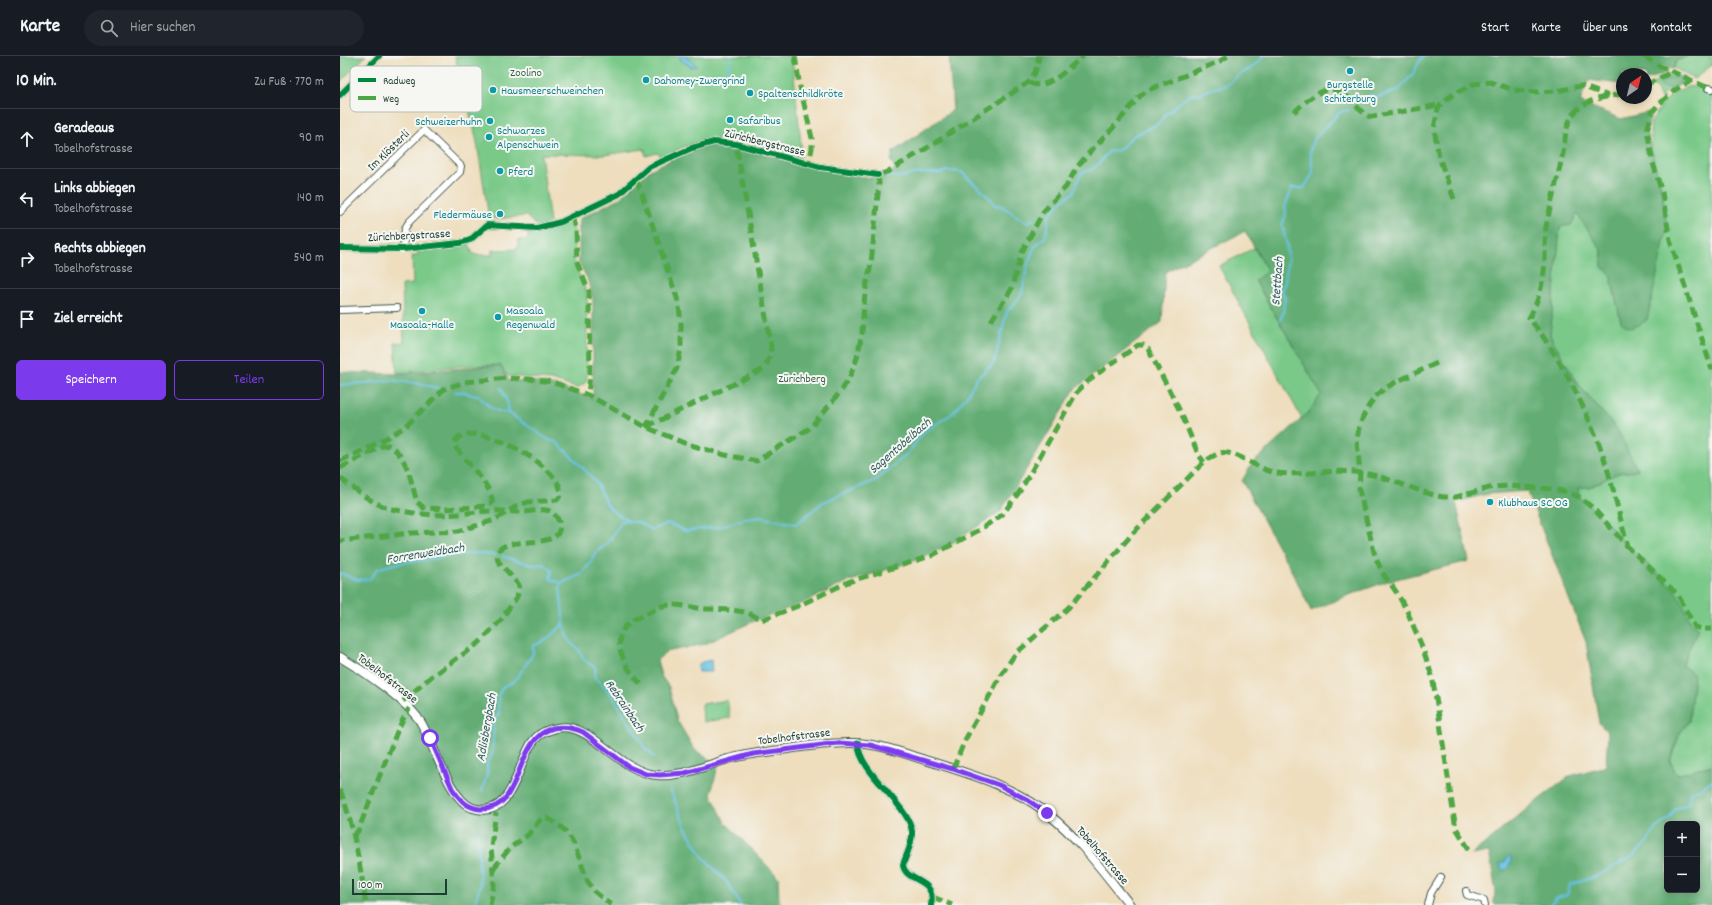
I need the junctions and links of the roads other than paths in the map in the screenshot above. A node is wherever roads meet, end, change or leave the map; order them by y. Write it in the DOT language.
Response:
graph roads {
  1 [pos="379,56"];
  2 [pos="369,66"];
  3 [pos="350,85"];
  4 [pos="340,95"];
  5 [pos="878,175"];
  6 [pos="340,212"];
  7 [pos="340,248"];
  8 [pos="403,249"];
  9 [pos="397,308"];
  10 [pos="340,310"];
  11 [pos="340,657"];
  12 [pos="858,743"];
  13 [pos="1442,877"];
  14 [pos="1466,891"];
  15 [pos="931,905"];
  16 [pos="1130,905"];
  17 [pos="1428,905"];
  18 [pos="1485,905"];
  1 -- 2 [label="street"];
  3 -- 4 [label="street"];
  5 -- 8 [label="street, Zürichbergstrasse"];
  6 -- 8 [label="street, Im Klösterli"];
  7 -- 8 [label="street, Zürichbergstrasse"];
  9 -- 10 [label="street"];
  11 -- 12 [label="main road, Tobelhofstrasse"];
  12 -- 15 [label="street"];
  12 -- 16 [label="main road, Tobelhofstrasse"];
  13 -- 17 [label="street"];
  14 -- 18 [label="street"];
}
